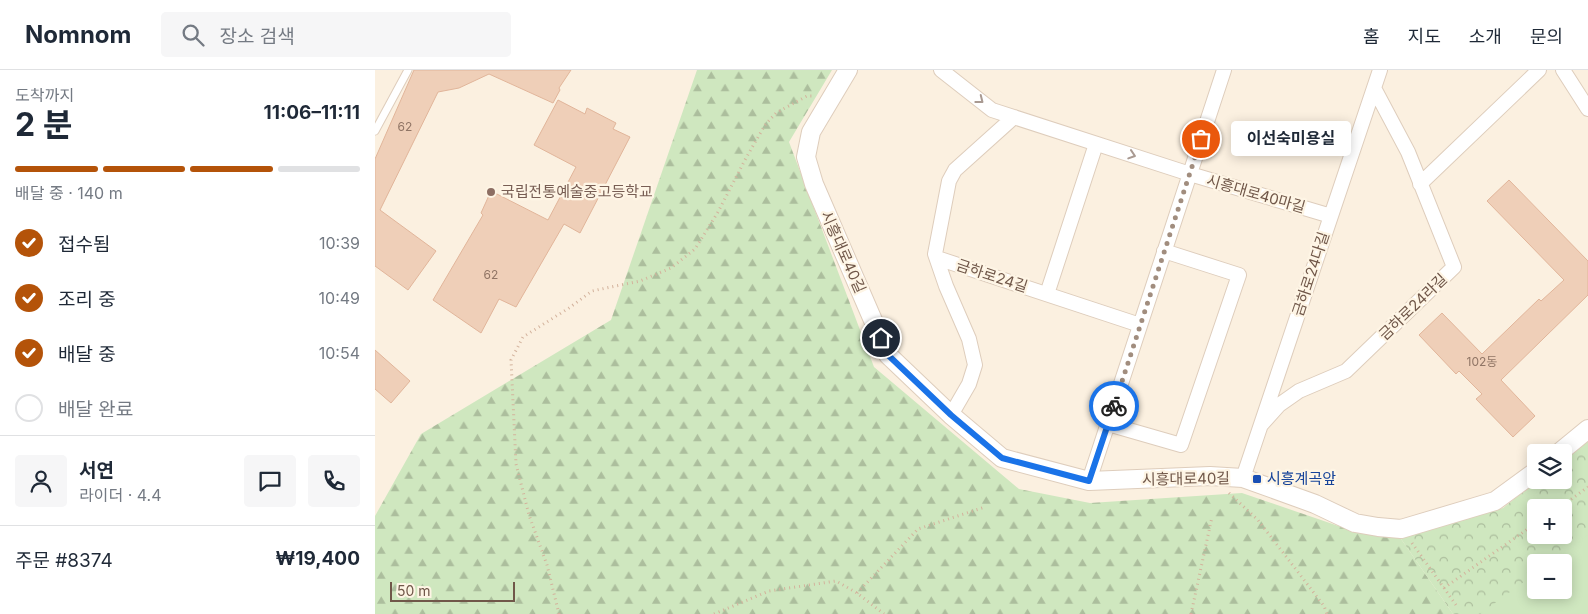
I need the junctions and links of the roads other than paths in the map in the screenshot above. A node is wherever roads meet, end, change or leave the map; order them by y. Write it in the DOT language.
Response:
graph roads {
  1 [pos="408,70"];
  2 [pos="848,70"];
  3 [pos="941,70"];
  4 [pos="1224,70"];
  5 [pos="1380,70"];
  6 [pos="1539,70"];
  7 [pos="1563,70"];
  8 [pos="1374,88"];
  9 [pos="1588,110"];
  10 [pos="1014,117"];
  11 [pos="375,131"];
  12 [pos="1096,144"];
  13 [pos="1190,174"];
  14 [pos="1421,184"];
  15 [pos="1331,216"];
  16 [pos="1165,250"];
  17 [pos="937,258"];
  18 [pos="1047,294"];
  19 [pos="1140,325"];
  20 [pos="951,415"];
  21 [pos="1108,424"];
  22 [pos="1261,425"];
  23 [pos="1588,429"];
  24 [pos="1570,444"];
  25 [pos="1243,478"];
  26 [pos="1527,478"];
  27 [pos="1089,481"];
  1 -- 11 [label="lane"];
  2 -- 20 [label="street, 시흥대로40길"];
  3 -- 10 [label="street, 시흥대로40마길, one-way"];
  4 -- 13 [label="street"];
  5 -- 8 [label="street, 금하로24다길"];
  6 -- 14 [label="street"];
  7 -- 9 [label="street"];
  8 -- 14 [label="street, 금하로24라길"];
  8 -- 15 [label="street, 금하로24다길"];
  10 -- 12 [label="street, 시흥대로40마길"];
  10 -- 17 [label="street"];
  12 -- 13 [label="street, 시흥대로40마길, one-way"];
  12 -- 18 [label="street, 금하로24길"];
  13 -- 15 [label="street, 시흥대로40마길"];
  13 -- 16 [label="street"];
  14 -- 22 [label="street, 금하로24라길"];
  15 -- 22 [label="street, 금하로24다길"];
  16 -- 19 [label="street"];
  16 -- 21 [label="street"];
  17 -- 18 [label="street, 금하로24길"];
  17 -- 20 [label="street"];
  18 -- 19 [label="street, 금하로24길"];
  19 -- 21 [label="street"];
  20 -- 27 [label="street, 시흥대로40길"];
  21 -- 27 [label="street"];
  22 -- 25 [label="street, 금하로24다길"];
  23 -- 24 [label="street"];
  25 -- 26 [label="street, 시흥대로40길"];
  25 -- 27 [label="street, 시흥대로40길"];
}
